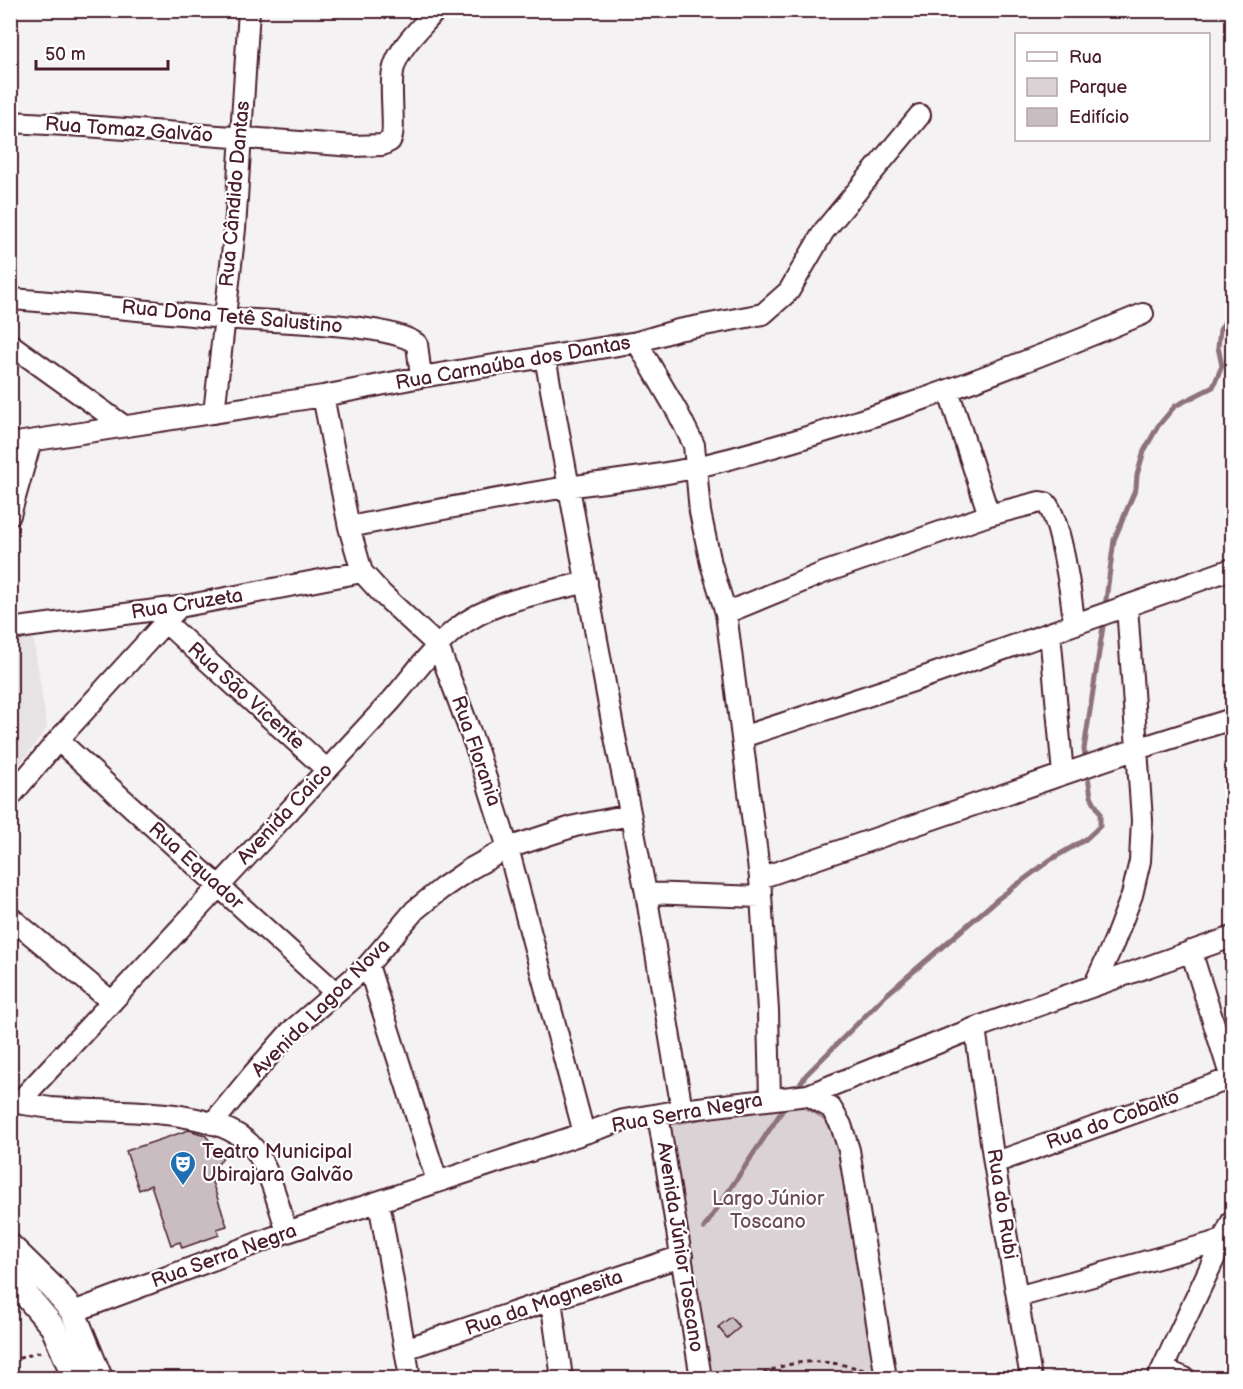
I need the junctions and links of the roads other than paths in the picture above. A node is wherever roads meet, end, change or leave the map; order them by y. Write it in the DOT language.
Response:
graph roads {
  1 [pos="249,10"];
  2 [pos="436,10"];
  3 [pos="920,115"];
  4 [pos="10,123"];
  5 [pos="241,138"];
  6 [pos="10,299"];
  7 [pos="1143,314"];
  8 [pos="224,318"];
  9 [pos="638,342"];
  10 [pos="10,344"];
  11 [pos="545,357"];
  12 [pos="421,377"];
  13 [pos="948,390"];
  14 [pos="323,396"];
  15 [pos="214,413"];
  16 [pos="124,426"];
  17 [pos="31,441"];
  18 [pos="10,444"];
  19 [pos="696,467"];
  20 [pos="570,487"];
  21 [pos="10,515"];
  22 [pos="989,515"];
  23 [pos="348,527"];
  24 [pos="1233,569"];
  25 [pos="362,572"];
  26 [pos="587,582"];
  27 [pos="1127,606"];
  28 [pos="179,607"];
  29 [pos="726,613"];
  30 [pos="166,623"];
  31 [pos="1074,624"];
  32 [pos="10,629"];
  33 [pos="1050,633"];
  34 [pos="438,646"];
  35 [pos="1233,719"];
  36 [pos="742,737"];
  37 [pos="58,740"];
  38 [pos="1137,749"];
  39 [pos="326,769"];
  40 [pos="1063,774"];
  41 [pos="10,797"];
  42 [pos="630,815"];
  43 [pos="508,848"];
  44 [pos="218,887"];
  45 [pos="760,888"];
  46 [pos="646,893"];
  47 [pos="10,917"];
  48 [pos="1233,937"];
  49 [pos="1191,951"];
  50 [pos="368,965"];
  51 [pos="1094,986"];
  52 [pos="335,992"];
  53 [pos="111,1002"];
  54 [pos="975,1028"];
  55 [pos="1232,1078"];
  56 [pos="808,1095"];
  57 [pos="770,1099"];
  58 [pos="14,1102"];
  59 [pos="682,1110"];
  60 [pos="658,1115"];
  61 [pos="212,1124"];
  62 [pos="584,1133"];
  63 [pos="994,1163"];
  64 [pos="437,1181"];
  65 [pos="379,1202"];
  66 [pos="1233,1221"];
  67 [pos="287,1232"];
  68 [pos="1228,1242"];
  69 [pos="10,1246"];
  70 [pos="682,1256"];
  71 [pos="10,1276"];
  72 [pos="1017,1297"];
  73 [pos="551,1300"];
  74 [pos="73,1312"];
  75 [pos="405,1349"];
  76 [pos="1160,1374"];
  77 [pos="878,1375"];
  78 [pos="75,1378"];
  79 [pos="100,1378"];
  80 [pos="410,1378"];
  81 [pos="562,1378"];
  82 [pos="701,1378"];
  83 [pos="1031,1378"];
  84 [pos="1185,1378"];
  1 -- 5 [label="street, Rua Cândido Dantas"];
  2 -- 5 [label="street, Rua Tomaz Galvão"];
  3 -- 9 [label="street, Rua Carnaúba dos Dantas"];
  4 -- 5 [label="street, Rua Tomaz Galvão"];
  5 -- 8 [label="street, Rua Cândido Dantas"];
  6 -- 8 [label="street, Rua Dona Tetê Salustino"];
  7 -- 13 [label="street"];
  8 -- 12 [label="street, Rua Dona Tetê Salustino"];
  8 -- 15 [label="street, Rua Cândido Dantas"];
  9 -- 11 [label="street, Rua Carnaúba dos Dantas"];
  9 -- 19 [label="street"];
  10 -- 16 [label="street"];
  11 -- 12 [label="street, Rua Carnaúba dos Dantas"];
  11 -- 20 [label="street"];
  12 -- 14 [label="street, Rua Carnaúba dos Dantas"];
  13 -- 19 [label="street"];
  13 -- 22 [label="street"];
  14 -- 15 [label="street, Rua Carnaúba dos Dantas"];
  14 -- 23 [label="street, Rua Florania"];
  15 -- 16 [label="street, Rua Carnaúba dos Dantas"];
  16 -- 17 [label="street, Rua Carnaúba dos Dantas"];
  17 -- 18 [label="street, Rua Carnaúba dos Dantas"];
  17 -- 21 [label="street"];
  19 -- 20 [label="street"];
  19 -- 29 [label="street"];
  20 -- 23 [label="street"];
  20 -- 26 [label="street"];
  22 -- 29 [label="street"];
  22 -- 31 [label="street"];
  23 -- 25 [label="street, Rua Florania"];
  24 -- 27 [label="street"];
  25 -- 28 [label="street, Rua Cruzeta"];
  25 -- 34 [label="street, Rua Florania"];
  26 -- 34 [label="street, Avenida Caico"];
  26 -- 42 [label="street"];
  27 -- 31 [label="street"];
  27 -- 38 [label="street"];
  28 -- 30 [label="street"];
  28 -- 32 [label="street, Rua Cruzeta"];
  29 -- 36 [label="street"];
  30 -- 37 [label="street"];
  30 -- 39 [label="street, Rua São Vicente"];
  31 -- 33 [label="street"];
  33 -- 36 [label="street"];
  33 -- 40 [label="street"];
  34 -- 39 [label="street, Avenida Caico"];
  34 -- 43 [label="street, Rua Florania"];
  35 -- 38 [label="street"];
  36 -- 45 [label="street"];
  37 -- 41 [label="street"];
  37 -- 44 [label="street, Rua Equador"];
  38 -- 40 [label="street"];
  38 -- 51 [label="street"];
  39 -- 44 [label="street, Avenida Caico"];
  40 -- 45 [label="street"];
  42 -- 43 [label="street, Avenida Lagoa Nova"];
  42 -- 46 [label="street"];
  43 -- 50 [label="street, Avenida Lagoa Nova"];
  43 -- 62 [label="street, Rua Florania"];
  44 -- 52 [label="street, Rua Equador"];
  44 -- 53 [label="street, Avenida Caico"];
  45 -- 46 [label="street"];
  45 -- 57 [label="street"];
  46 -- 59 [label="street"];
  47 -- 53 [label="street"];
  48 -- 49 [label="street, Rua Serra Negra"];
  49 -- 51 [label="street, Rua Serra Negra"];
  49 -- 55 [label="street"];
  50 -- 52 [label="street, Avenida Lagoa Nova"];
  50 -- 64 [label="street"];
  51 -- 54 [label="street, Rua Serra Negra"];
  52 -- 61 [label="street, Avenida Lagoa Nova"];
  53 -- 58 [label="street, Avenida Caico"];
  54 -- 56 [label="street, Rua Serra Negra"];
  54 -- 63 [label="street, Rua do Rubi"];
  55 -- 63 [label="street, Rua do Cobalto"];
  56 -- 57 [label="street, Rua Serra Negra"];
  56 -- 77 [label="street"];
  57 -- 59 [label="street, Rua Serra Negra"];
  58 -- 61 [label="street"];
  59 -- 60 [label="street, Rua Serra Negra"];
  60 -- 62 [label="street, Rua Serra Negra"];
  60 -- 70 [label="street, Avenida Júnior Toscano"];
  61 -- 67 [label="street"];
  62 -- 64 [label="street, Rua Serra Negra"];
  63 -- 72 [label="street, Rua do Rubi"];
  64 -- 65 [label="street, Rua Serra Negra"];
  65 -- 67 [label="street, Rua Serra Negra"];
  65 -- 75 [label="street"];
  66 -- 68 [label="street"];
  67 -- 74 [label="street, Rua Serra Negra"];
  68 -- 72 [label="street"];
  68 -- 76 [label="street"];
  69 -- 74 [label="street"];
  70 -- 73 [label="street, Rua da Magnesita"];
  70 -- 82 [label="street, Avenida Júnior Toscano"];
  71 -- 78 [label="street"];
  72 -- 83 [label="street, Rua do Rubi"];
  73 -- 75 [label="street, Rua da Magnesita"];
  73 -- 81 [label="street"];
  74 -- 79 [label="street"];
  75 -- 80 [label="street"];
  76 -- 84 [label="street"];
}
